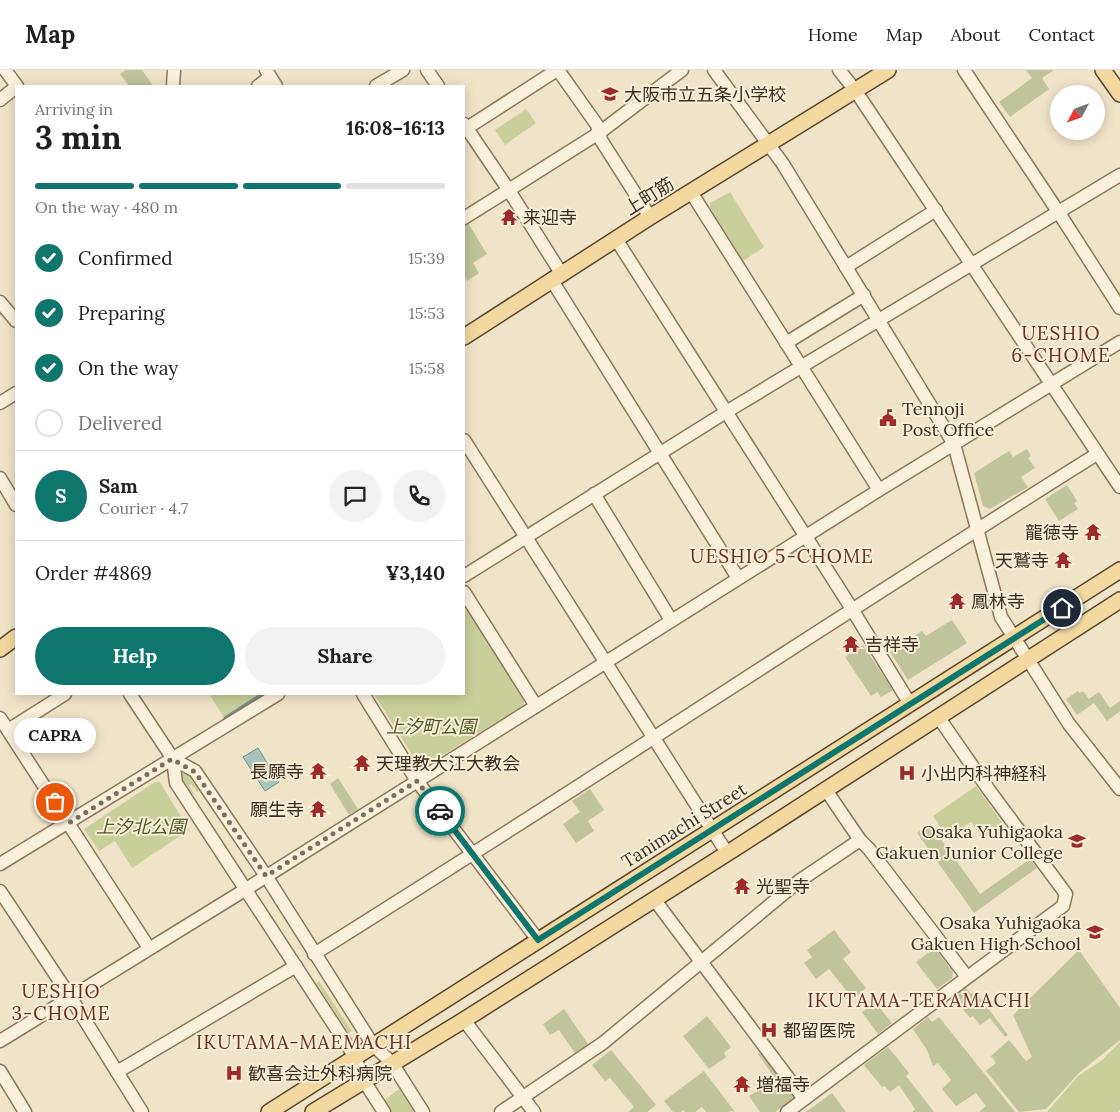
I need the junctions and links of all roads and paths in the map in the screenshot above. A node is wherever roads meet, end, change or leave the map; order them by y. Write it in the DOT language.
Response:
graph roads {
  1 [pos="5,70"];
  2 [pos="174,70"];
  3 [pos="403,70"];
  4 [pos="427,70"];
  5 [pos="558,70"];
  6 [pos="682,70"];
  7 [pos="714,70"];
  8 [pos="840,70"];
  9 [pos="888,70"];
  10 [pos="964,70"];
  11 [pos="1103,70"];
  12 [pos="271,78"];
  13 [pos="16,85"];
  14 [pos="173,85"];
  15 [pos="260,85"];
  16 [pos="378,85"];
  17 [pos="437,85"];
  18 [pos="15,88"];
  19 [pos="855,90"];
  20 [pos="1120,94"];
  21 [pos="0,100"];
  22 [pos="465,126"];
  23 [pos="599,132"];
  24 [pos="769,144"];
  25 [pos="1120,175"];
  26 [pos="508,189"];
  27 [pos="691,192"];
  28 [pos="936,210"];
  29 [pos="1059,213"];
  30 [pos="465,217"];
  31 [pos="650,217"];
  32 [pos="616,238"];
  33 [pos="972,264"];
  34 [pos="846,267"];
  35 [pos="556,276"];
  36 [pos="864,295"];
  37 [pos="2,307"];
  38 [pos="1120,308"];
  39 [pos="15,320"];
  40 [pos="879,320"];
  41 [pos="465,336"];
  42 [pos="1120,342"];
  43 [pos="786,343"];
  44 [pos="801,366"];
  45 [pos="1051,384"];
  46 [pos="15,394"];
  47 [pos="0,403"];
  48 [pos="726,412"];
  49 [pos="465,442"];
  50 [pos="954,444"];
  51 [pos="660,453"];
  52 [pos="1098,454"];
  53 [pos="0,478"];
  54 [pos="1120,487"];
  55 [pos="879,490"];
  56 [pos="594,494"];
  57 [pos="15,503"];
  58 [pos="977,529"];
  59 [pos="806,536"];
  60 [pos="524,537"];
  61 [pos="1120,570"];
  62 [pos="465,575"];
  63 [pos="738,578"];
  64 [pos="465,594"];
  65 [pos="1118,606"];
  66 [pos="852,609"];
  67 [pos="671,620"];
  68 [pos="15,638"];
  69 [pos="1014,638"];
  70 [pos="0,650"];
  71 [pos="1028,659"];
  72 [pos="605,662"];
  73 [pos="63,695"];
  74 [pos="131,695"];
  75 [pos="274,695"];
  76 [pos="363,695"];
  77 [pos="910,704"];
  78 [pos="536,706"];
  79 [pos="0,718"];
  80 [pos="939,718"];
  81 [pos="8,730"];
  82 [pos="653,738"];
  83 [pos="172,759"];
  84 [pos="417,781"];
  85 [pos="1120,789"];
  86 [pos="826,790"];
  87 [pos="69,823"];
  88 [pos="712,830"];
  89 [pos="860,840"];
  90 [pos="727,853"];
  91 [pos="473,854"];
  92 [pos="0,864"];
  93 [pos="266,876"];
  94 [pos="246,889"];
  95 [pos="0,891"];
  96 [pos="654,899"];
  97 [pos="538,940"];
  98 [pos="150,948"];
  99 [pos="314,954"];
  100 [pos="701,963"];
  101 [pos="296,966"];
  102 [pos="967,977"];
  103 [pos="71,998"];
  104 [pos="464,1020"];
  105 [pos="0,1041"];
  106 [pos="373,1045"];
  107 [pos="355,1057"];
  108 [pos="392,1063"];
  109 [pos="0,1071"];
  110 [pos="117,1072"];
  111 [pos="364,1081"];
  112 [pos="523,1098"];
  113 [pos="804,1099"];
  114 [pos="25,1112"];
  115 [pos="142,1112"];
  116 [pos="269,1112"];
  117 [pos="313,1112"];
  118 [pos="384,1112"];
  119 [pos="423,1112"];
  120 [pos="501,1112"];
  121 [pos="534,1112"];
  122 [pos="787,1112"];
  1 -- 13 [label="street"];
  2 -- 14 [label="street"];
  3 -- 16 [label="street"];
  4 -- 17 [label="street"];
  5 -- 22 [label="street"];
  5 -- 23 [label="street"];
  6 -- 23 [label="street"];
  7 -- 24 [label="street"];
  8 -- 19 [label="street"];
  9 -- 19 [label="main road, 上町筋"];
  10 -- 29 [label="street"];
  11 -- 20 [label="main road"];
  12 -- 15 [label="street"];
  18 -- 21 [label="street"];
  19 -- 24 [label="main road, 上町筋"];
  19 -- 28 [label="street"];
  22 -- 26 [label="street"];
  23 -- 26 [label="street"];
  23 -- 31 [label="street"];
  24 -- 27 [label="main road, 上町筋"];
  24 -- 34 [label="street"];
  25 -- 29 [label="street"];
  26 -- 30 [label="street"];
  26 -- 35 [label="street"];
  27 -- 31 [label="main road, 上町筋"];
  27 -- 43 [label="street"];
  28 -- 33 [label="street"];
  28 -- 34 [label="street"];
  29 -- 33 [label="street"];
  29 -- 38 [label="street"];
  31 -- 32 [label="main road, 上町筋"];
  32 -- 35 [label="main road, 上町筋"];
  32 -- 48 [label="street"];
  33 -- 40 [label="street"];
  33 -- 45 [label="street"];
  34 -- 36 [label="street"];
  35 -- 41 [label="main road, 上町筋"];
  35 -- 51 [label="street"];
  36 -- 40 [label="street"];
  36 -- 43 [label="street"];
  37 -- 39 [label="street"];
  40 -- 44 [label="street"];
  40 -- 50 [label="street"];
  42 -- 45 [label="street"];
  43 -- 44 [label="street"];
  44 -- 48 [label="street"];
  44 -- 55 [label="street"];
  45 -- 50 [label="street"];
  45 -- 52 [label="street"];
  46 -- 47 [label="street"];
  48 -- 51 [label="street"];
  48 -- 59 [label="street"];
  49 -- 60 [label="street"];
  50 -- 55 [label="street"];
  50 -- 58 [label="street"];
  51 -- 56 [label="street"];
  51 -- 63 [label="street"];
  52 -- 54 [label="street"];
  52 -- 58 [label="street"];
  53 -- 57 [label="street"];
  55 -- 59 [label="street"];
  56 -- 60 [label="street"];
  56 -- 67 [label="street"];
  58 -- 66 [label="street"];
  58 -- 69 [label="street"];
  59 -- 63 [label="street"];
  59 -- 66 [label="street"];
  60 -- 62 [label="street"];
  60 -- 72 [label="street"];
  61 -- 69 [label="main road, Tanimachi Street"];
  63 -- 67 [label="street"];
  64 -- 78 [label="street"];
  65 -- 71 [label="main road"];
  66 -- 77 [label="street"];
  66 -- 82 [label="street"];
  67 -- 72 [label="street"];
  68 -- 70 [label="main road"];
  69 -- 71 [label="street"];
  69 -- 77 [label="main road, Tanimachi Street"];
  71 -- 80 [label="main road"];
  71 -- 85 [label="street"];
  72 -- 78 [label="street"];
  72 -- 82 [label="street"];
  73 -- 81 [label="street"];
  74 -- 83 [label="street"];
  75 -- 83 [label="street"];
  76 -- 84 [label="street"];
  77 -- 88 [label="main road, Tanimachi Street"];
  78 -- 84 [label="street"];
  79 -- 81 [label="street"];
  80 -- 86 [label="main road"];
  80 -- 102 [label="street"];
  81 -- 87 [label="street"];
  82 -- 88 [label="street"];
  82 -- 91 [label="street"];
  83 -- 87 [label="street"];
  83 -- 93 [label="street"];
  83 -- 94 [label="street"];
  84 -- 91 [label="street"];
  84 -- 93 [label="street"];
  86 -- 89 [label="street"];
  86 -- 90 [label="main road"];
  87 -- 92 [label="street"];
  87 -- 98 [label="street"];
  88 -- 90 [label="street"];
  88 -- 97 [label="main road, Tanimachi Street"];
  89 -- 100 [label="street"];
  89 -- 102 [label="street"];
  90 -- 96 [label="main road"];
  91 -- 97 [label="street"];
  91 -- 99 [label="street"];
  93 -- 94 [label="street"];
  93 -- 99 [label="street"];
  94 -- 98 [label="street"];
  94 -- 101 [label="street"];
  95 -- 103 [label="street"];
  96 -- 100 [label="street"];
  96 -- 104 [label="main road"];
  97 -- 106 [label="main road, Tanimachi Street"];
  98 -- 103 [label="street"];
  99 -- 106 [label="street"];
  100 -- 112 [label="street"];
  100 -- 113 [label="street"];
  101 -- 107 [label="street"];
  101 -- 110 [label="street"];
  102 -- 113 [label="street"];
  103 -- 105 [label="street"];
  103 -- 110 [label="street"];
  104 -- 108 [label="main road"];
  104 -- 112 [label="street"];
  106 -- 107 [label="main road, Tanimachi Street"];
  106 -- 108 [label="street"];
  107 -- 111 [label="street"];
  107 -- 116 [label="main road, Tanimachi Street"];
  108 -- 111 [label="main road"];
  108 -- 119 [label="street"];
  109 -- 114 [label="street"];
  110 -- 115 [label="street"];
  111 -- 117 [label="main road"];
  111 -- 118 [label="street"];
  112 -- 120 [label="street"];
  112 -- 121 [label="street"];
  113 -- 122 [label="street"];
}
